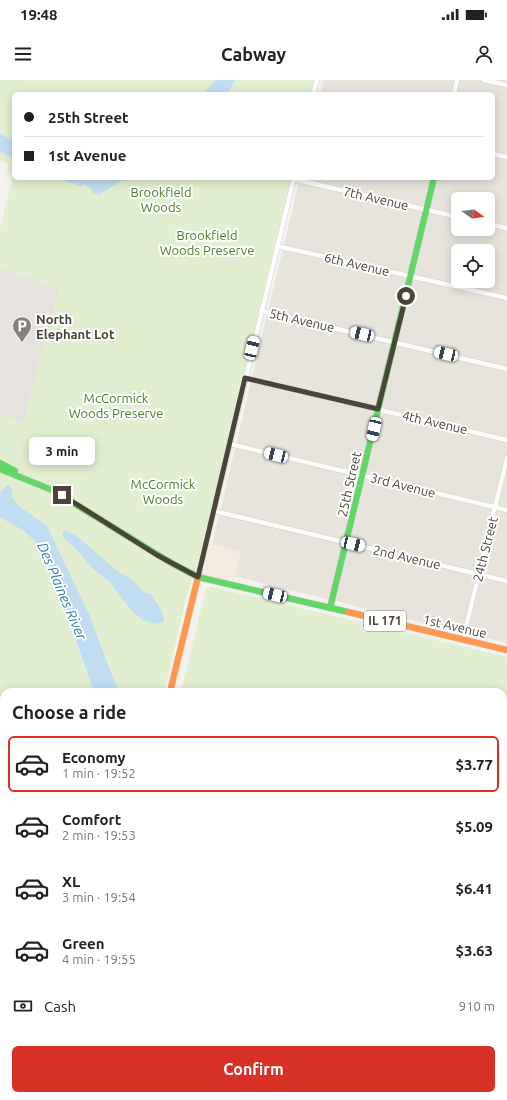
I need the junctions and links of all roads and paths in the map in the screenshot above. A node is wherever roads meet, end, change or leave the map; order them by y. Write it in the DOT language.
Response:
graph roads {
  1 [pos="317,80"];
  2 [pos="457,80"];
  3 [pos="484,80"];
  4 [pos="507,85"];
  5 [pos="314,92"];
  6 [pos="454,92"];
  7 [pos="495,154"];
  8 [pos="507,157"];
  9 [pos="293,180"];
  10 [pos="297,180"];
  11 [pos="434,180"];
  12 [pos="426,210"];
  13 [pos="451,215"];
  14 [pos="495,225"];
  15 [pos="507,228"];
  16 [pos="277,246"];
  17 [pos="410,276"];
  18 [pos="507,298"];
  19 [pos="261,311"];
  20 [pos="394,342"];
  21 [pos="507,369"];
  22 [pos="245,378"];
  23 [pos="378,409"];
  24 [pos="507,440"];
  25 [pos="230,444"];
  26 [pos="507,458"];
  27 [pos="0,463"];
  28 [pos="0,469"];
  29 [pos="363,476"];
  30 [pos="25,478"];
  31 [pos="495,508"];
  32 [pos="507,510"];
  33 [pos="214,511"];
  34 [pos="346,543"];
  35 [pos="479,574"];
  36 [pos="198,577"];
  37 [pos="507,581"];
  38 [pos="330,608"];
  39 [pos="463,639"];
  40 [pos="507,650"];
  41 [pos="171,688"];
  1 -- 5 [label="street"];
  2 -- 6 [label="street"];
  3 -- 4 [label="street"];
  7 -- 8 [label="street"];
  9 -- 16 [label="street"];
  10 -- 12 [label="street, 7th Avenue"];
  11 -- 12 [label="main road, 25th Street"];
  12 -- 13 [label="street, 7th Avenue"];
  12 -- 17 [label="main road, 25th Street"];
  14 -- 15 [label="street"];
  16 -- 17 [label="street, 6th Avenue"];
  16 -- 19 [label="street"];
  17 -- 18 [label="street, 6th Avenue"];
  17 -- 20 [label="main road, 25th Street"];
  19 -- 20 [label="street, 5th Avenue"];
  19 -- 22 [label="street"];
  20 -- 21 [label="street, 5th Avenue"];
  20 -- 23 [label="main road, 25th Street"];
  22 -- 23 [label="street, 4th Avenue"];
  22 -- 25 [label="street"];
  23 -- 24 [label="street, 4th Avenue"];
  23 -- 29 [label="main road, 25th Street"];
  25 -- 29 [label="street, 3rd Avenue"];
  25 -- 33 [label="street"];
  26 -- 31 [label="street, 24th Street"];
  27 -- 30 [label="main road"];
  28 -- 30 [label="main road, 1st Avenue / IL 171"];
  29 -- 31 [label="street, 3rd Avenue"];
  29 -- 34 [label="main road, 25th Street"];
  30 -- 36 [label="main road, 1st Avenue / IL 171"];
  31 -- 32 [label="street, 3rd Avenue"];
  31 -- 35 [label="street, 24th Street"];
  33 -- 34 [label="street, 2nd Avenue"];
  33 -- 36 [label="street"];
  34 -- 35 [label="street, 2nd Avenue"];
  34 -- 38 [label="main road, 25th Street"];
  35 -- 37 [label="street, 2nd Avenue"];
  35 -- 39 [label="street, 24th Street"];
  36 -- 38 [label="main road, 1st Avenue / IL 171"];
  36 -- 41 [label="main road"];
  38 -- 39 [label="main road, 1st Avenue / IL 171"];
  39 -- 40 [label="main road, 1st Avenue / IL 171"];
}
